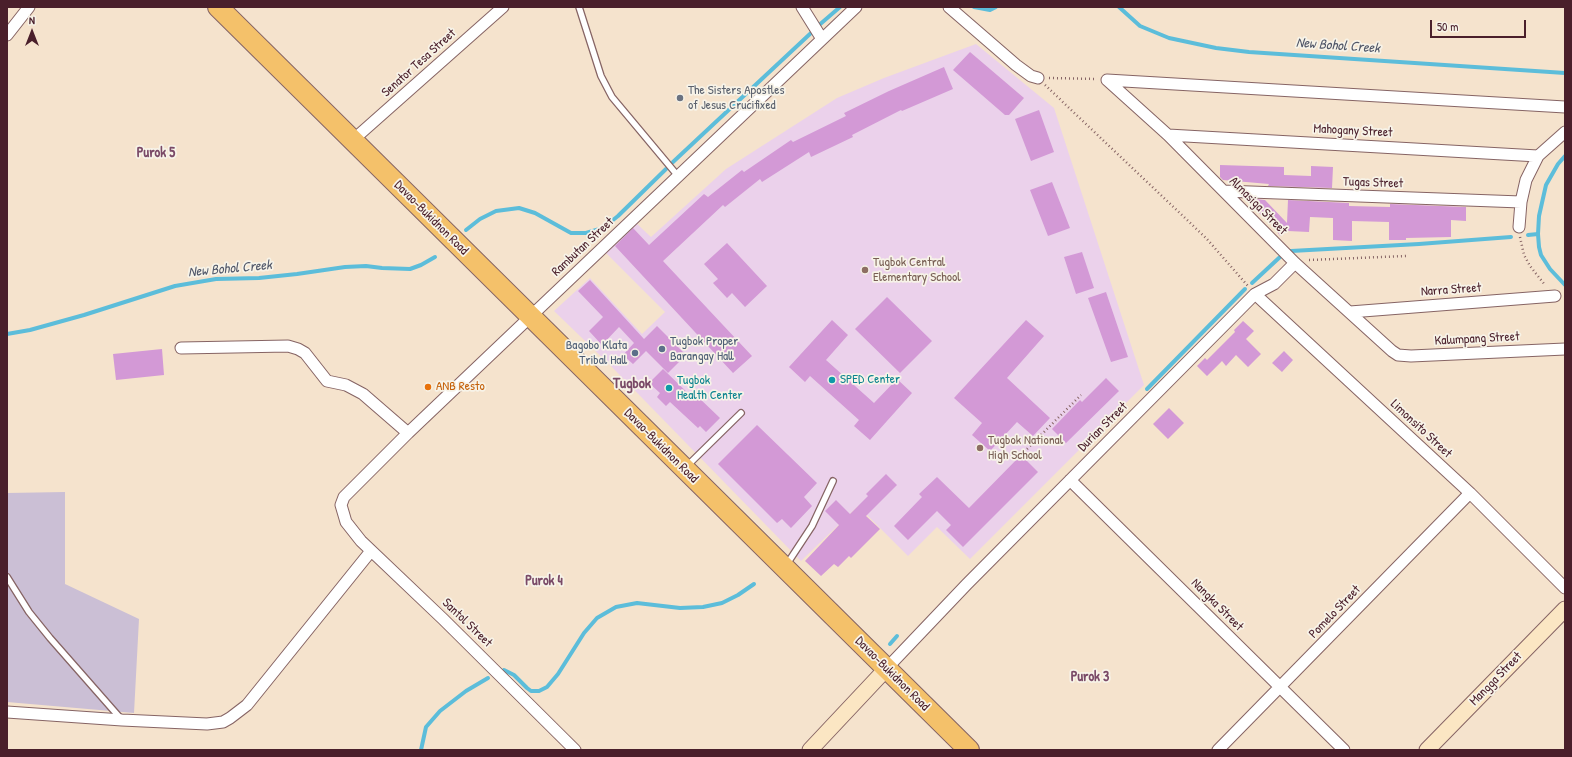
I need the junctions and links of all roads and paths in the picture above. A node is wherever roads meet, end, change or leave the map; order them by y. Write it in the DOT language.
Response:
graph roads {
  1 [pos="29,7"];
  2 [pos="218,7"];
  3 [pos="504,7"];
  4 [pos="579,7"];
  5 [pos="802,7"];
  6 [pos="856,7"];
  7 [pos="949,7"];
  8 [pos="7,35"];
  9 [pos="822,39"];
  10 [pos="1038,78"];
  11 [pos="1107,80"];
  12 [pos="1050,90"];
  13 [pos="1565,107"];
  14 [pos="1565,132"];
  15 [pos="1168,134"];
  16 [pos="353,140"];
  17 [pos="1538,156"];
  18 [pos="678,177"];
  19 [pos="1224,191"];
  20 [pos="1521,202"];
  21 [pos="1519,227"];
  22 [pos="1406,256"];
  23 [pos="1295,263"];
  24 [pos="1247,285"];
  25 [pos="1255,294"];
  26 [pos="1555,296"];
  27 [pos="1350,312"];
  28 [pos="530,316"];
  29 [pos="181,348"];
  30 [pos="1565,348"];
  31 [pos="1392,351"];
  32 [pos="1081,394"];
  33 [pos="741,413"];
  34 [pos="408,433"];
  35 [pos="1027,449"];
  36 [pos="684,469"];
  37 [pos="1070,480"];
  38 [pos="833,481"];
  39 [pos="1470,493"];
  40 [pos="343,514"];
  41 [pos="371,551"];
  42 [pos="784,568"];
  43 [pos="7,577"];
  44 [pos="1565,588"];
  45 [pos="1565,609"];
  46 [pos="887,668"];
  47 [pos="1280,687"];
  48 [pos="7,712"];
  49 [pos="122,720"];
  50 [pos="575,750"];
  51 [pos="810,750"];
  52 [pos="969,750"];
  53 [pos="1218,750"];
  54 [pos="1344,750"];
  55 [pos="1427,750"];
  1 -- 8 [label="street"];
  2 -- 16 [label="highway, Davao-Bukidnon Road"];
  3 -- 16 [label="street, Senator Tesa Street"];
  4 -- 18 [label="lane"];
  5 -- 9 [label="street"];
  6 -- 9 [label="street, Rambutan Street"];
  7 -- 10 [label="street"];
  9 -- 18 [label="street, Rambutan Street"];
  10 -- 11 [label="path"];
  11 -- 13 [label="street"];
  11 -- 15 [label="street, Almasiga Street"];
  12 -- 24 [label="path"];
  14 -- 17 [label="street"];
  15 -- 17 [label="street, Mahogany Street"];
  15 -- 19 [label="street, Almasiga Street"];
  16 -- 28 [label="highway, Davao-Bukidnon Road"];
  17 -- 20 [label="street"];
  18 -- 28 [label="street, Rambutan Street"];
  19 -- 20 [label="street, Tugas Street"];
  19 -- 23 [label="street, Almasiga Street"];
  20 -- 21 [label="street"];
  21 -- 26 [label="path"];
  22 -- 23 [label="path"];
  23 -- 25 [label="street, Durian Street"];
  23 -- 27 [label="street, Almasiga Street"];
  25 -- 37 [label="street, Durian Street"];
  25 -- 39 [label="street, Limonsito Street"];
  26 -- 27 [label="street, Narra Street"];
  27 -- 31 [label="street, Almasiga Street"];
  28 -- 34 [label="street, Rambutan Street"];
  28 -- 36 [label="highway, Davao-Bukidnon Road"];
  29 -- 34 [label="street"];
  30 -- 31 [label="street, Kalumpang Street"];
  32 -- 35 [label="path"];
  33 -- 36 [label="lane"];
  34 -- 40 [label="street, Rambutan Street"];
  36 -- 42 [label="highway, Davao-Bukidnon Road"];
  37 -- 46 [label="street, Durian Street"];
  37 -- 47 [label="street, Nangka Street"];
  38 -- 42 [label="lane"];
  39 -- 44 [label="street, Limonsito Street"];
  39 -- 47 [label="street, Pomelo Street"];
  40 -- 41 [label="street, Santol Street"];
  41 -- 49 [label="street"];
  41 -- 50 [label="street, Santol Street"];
  42 -- 46 [label="highway, Davao-Bukidnon Road"];
  43 -- 49 [label="lane"];
  45 -- 55 [label="street, Mangga Street"];
  46 -- 51 [label="street"];
  46 -- 52 [label="highway, Davao-Bukidnon Road"];
  47 -- 53 [label="street, Pomelo Street"];
  47 -- 54 [label="street, Nangka Street"];
  48 -- 49 [label="street"];
}
